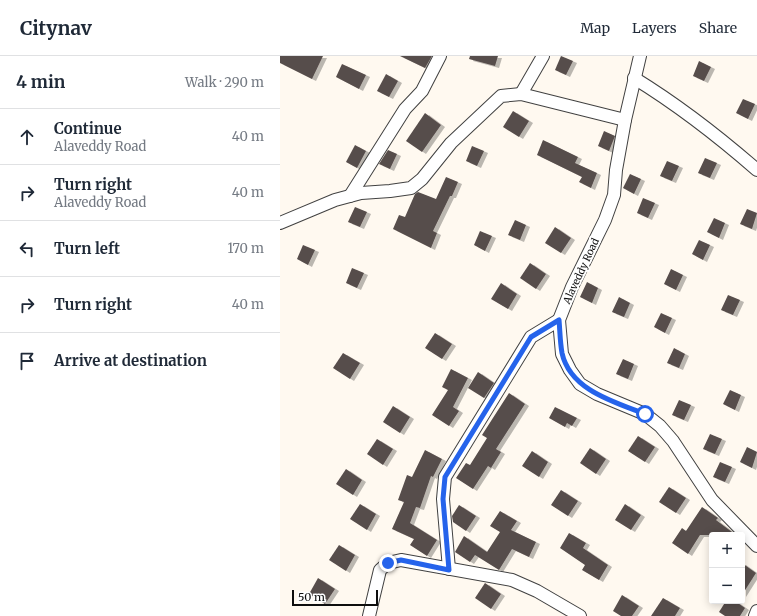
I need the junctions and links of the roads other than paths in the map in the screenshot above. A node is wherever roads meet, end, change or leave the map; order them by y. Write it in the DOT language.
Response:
graph roads {
  1 [pos="440,56"];
  2 [pos="542,56"];
  3 [pos="640,56"];
  4 [pos="634,78"];
  5 [pos="521,94"];
  6 [pos="624,120"];
  7 [pos="757,170"];
  8 [pos="350,196"];
  9 [pos="280,223"];
  10 [pos="559,320"];
  11 [pos="757,546"];
  12 [pos="449,570"];
  13 [pos="757,611"];
  14 [pos="369,616"];
  15 [pos="580,616"];
  16 [pos="755,616"];
  1 -- 8 [label="street"];
  2 -- 5 [label="street"];
  3 -- 4 [label="street, Alaveddy Road"];
  4 -- 6 [label="street, Alaveddy Road"];
  4 -- 7 [label="street"];
  5 -- 6 [label="street"];
  5 -- 8 [label="street"];
  6 -- 10 [label="street, Alaveddy Road"];
  8 -- 9 [label="street"];
  10 -- 11 [label="street, Alaveddy Road"];
  10 -- 12 [label="street"];
  12 -- 14 [label="street"];
  12 -- 15 [label="street"];
  13 -- 16 [label="street"];
}
